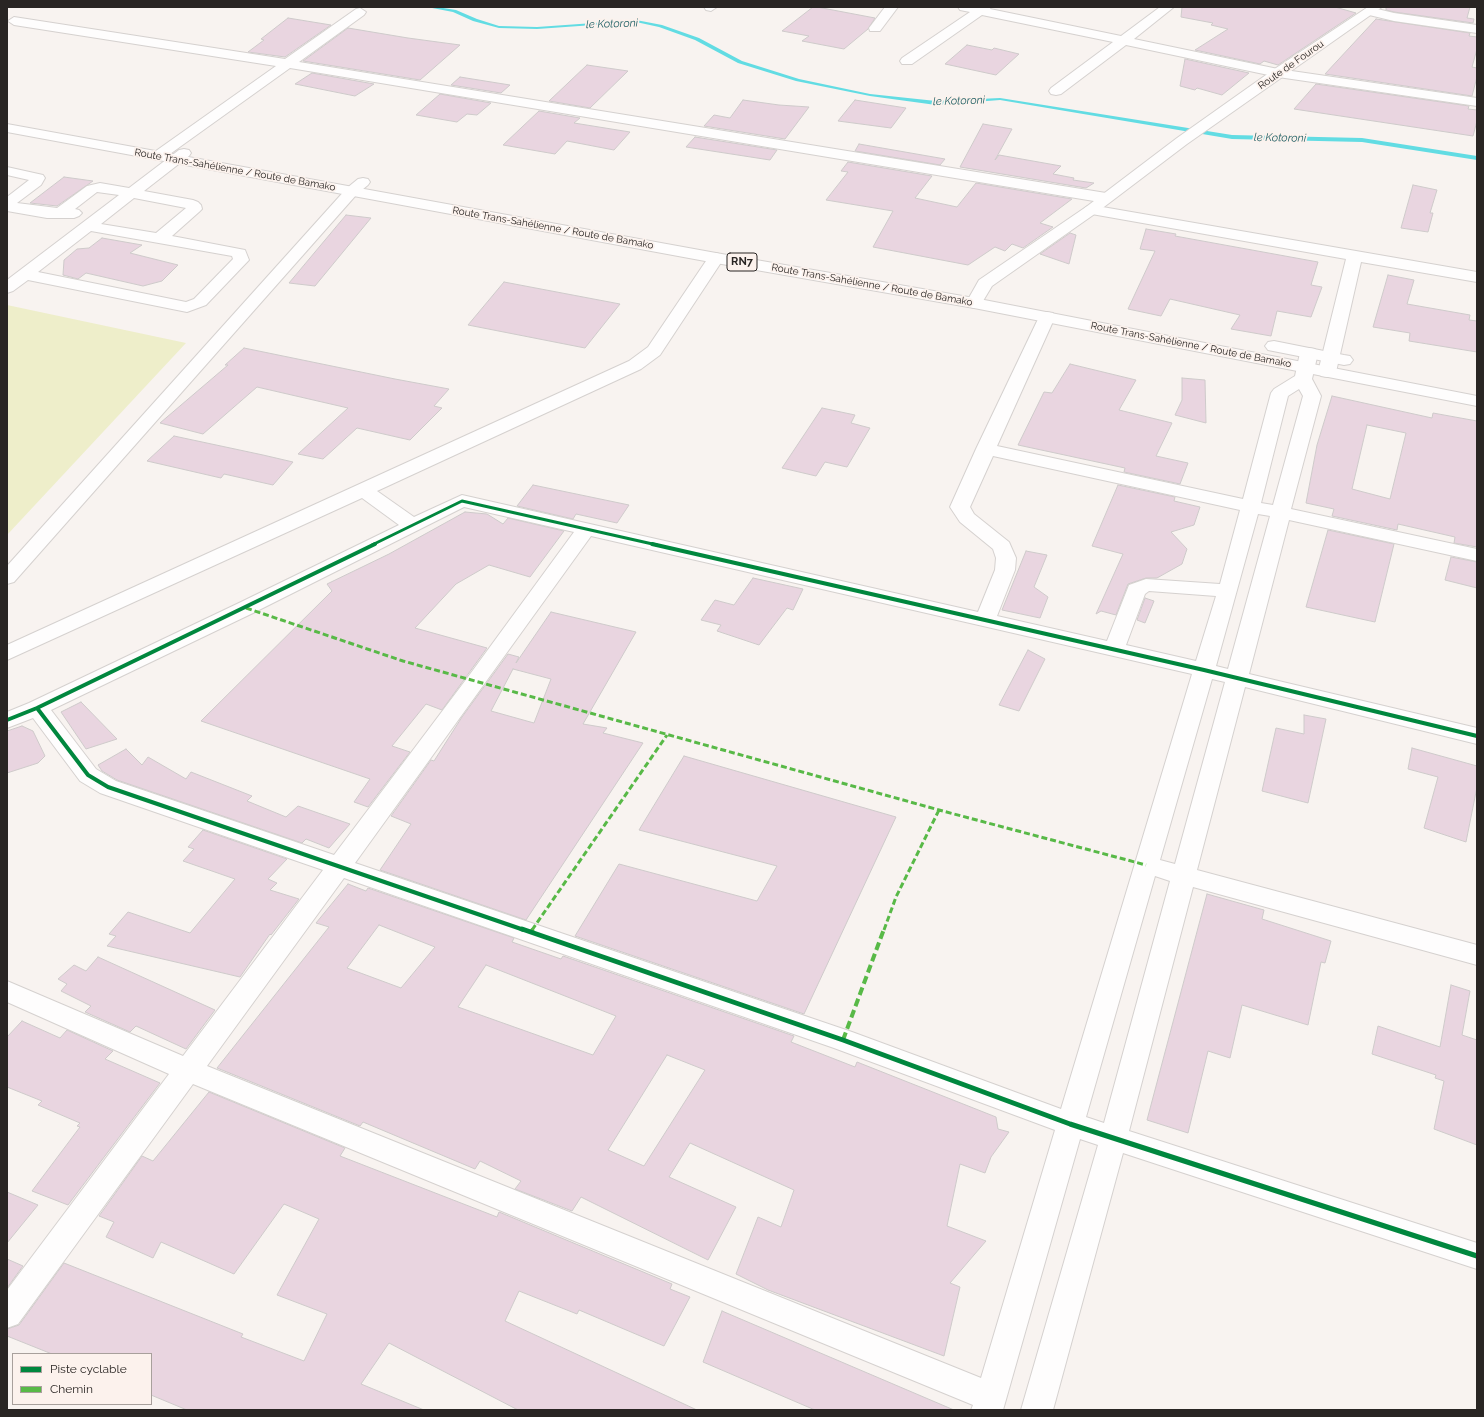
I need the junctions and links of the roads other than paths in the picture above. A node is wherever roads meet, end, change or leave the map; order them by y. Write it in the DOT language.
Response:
graph roads {
  1 [pos="892,7"];
  2 [pos="964,7"];
  3 [pos="1168,7"];
  4 [pos="983,9"];
  5 [pos="1372,9"];
  6 [pos="360,12"];
  7 [pos="14,21"];
  8 [pos="875,28"];
  9 [pos="1477,29"];
  10 [pos="1124,40"];
  11 [pos="907,61"];
  12 [pos="289,64"];
  13 [pos="1278,73"];
  14 [pos="1056,91"];
  15 [pos="1477,102"];
  16 [pos="7,117"];
  17 [pos="7,128"];
  18 [pos="174,152"];
  19 [pos="7,170"];
  20 [pos="357,187"];
  21 [pos="131,193"];
  22 [pos="1106,198"];
  23 [pos="7,205"];
  24 [pos="109,210"];
  25 [pos="1091,210"];
  26 [pos="59,214"];
  27 [pos="88,226"];
  28 [pos="159,239"];
  29 [pos="1355,255"];
  30 [pos="716,258"];
  31 [pos="25,274"];
  32 [pos="1477,276"];
  33 [pos="7,288"];
  34 [pos="977,298"];
  35 [pos="1047,317"];
  36 [pos="1362,363"];
  37 [pos="1329,364"];
  38 [pos="1306,367"];
  39 [pos="1477,401"];
  40 [pos="985,449"];
  41 [pos="364,490"];
  42 [pos="1250,506"];
  43 [pos="1281,512"];
  44 [pos="412,525"];
  45 [pos="587,528"];
  46 [pos="1477,555"];
  47 [pos="7,578"];
  48 [pos="1228,590"];
  49 [pos="985,620"];
  50 [pos="1114,650"];
  51 [pos="7,653"];
  52 [pos="1204,670"];
  53 [pos="1237,678"];
  54 [pos="17,712"];
  55 [pos="1477,736"];
  56 [pos="1146,865"];
  57 [pos="339,866"];
  58 [pos="1183,875"];
  59 [pos="1477,955"];
  60 [pos="7,991"];
  61 [pos="188,1070"];
  62 [pos="1070,1124"];
  63 [pos="1114,1137"];
  64 [pos="1477,1256"];
  65 [pos="7,1314"];
  66 [pos="989,1403"];
  67 [pos="1037,1410"];
  1 -- 8 [label="main road"];
  2 -- 4 [label="main road"];
  3 -- 10 [label="main road"];
  4 -- 10 [label="main road"];
  4 -- 11 [label="main road"];
  5 -- 9 [label="main road"];
  5 -- 13 [label="main road, Route de Fourou"];
  6 -- 12 [label="main road"];
  7 -- 12 [label="main road"];
  10 -- 13 [label="main road"];
  10 -- 14 [label="main road"];
  12 -- 18 [label="main road"];
  12 -- 22 [label="main road"];
  13 -- 15 [label="main road"];
  13 -- 22 [label="main road, Route de Fourou"];
  16 -- 18 [label="main road, Route Trans-Sahélienne / Route de Bamako / RN7"];
  17 -- 18 [label="main road, Route Trans-Sahélienne / Route de Bamako / RN7"];
  18 -- 20 [label="main road, Route Trans-Sahélienne / Route de Bamako / RN7"];
  18 -- 20 [label="main road, Route Trans-Sahélienne / Route de Bamako / RN7"];
  18 -- 21 [label="main road"];
  19 -- 23 [label="main road"];
  20 -- 30 [label="main road, Route Trans-Sahélienne / Route de Bamako / RN7"];
  20 -- 34 [label="main road, Route Trans-Sahélienne / Route de Bamako / RN7"];
  20 -- 47 [label="main road"];
  21 -- 24 [label="main road"];
  21 -- 26 [label="main road"];
  21 -- 28 [label="main road"];
  22 -- 25 [label="main road, Route de Fourou"];
  23 -- 26 [label="main road"];
  24 -- 26 [label="main road"];
  24 -- 27 [label="main road"];
  25 -- 29 [label="main road"];
  25 -- 34 [label="main road, Route de Fourou"];
  27 -- 28 [label="main road"];
  27 -- 31 [label="main road"];
  28 -- 31 [label="main road"];
  29 -- 32 [label="main road"];
  29 -- 37 [label="main road"];
  30 -- 34 [label="main road, Route Trans-Sahélienne / Route de Bamako / RN7"];
  30 -- 41 [label="main road"];
  31 -- 33 [label="main road"];
  34 -- 35 [label="main road, Route Trans-Sahélienne / Route de Bamako / RN7"];
  34 -- 38 [label="main road, Route Trans-Sahélienne / Route de Bamako / RN7"];
  35 -- 38 [label="main road, Route Trans-Sahélienne / Route de Bamako / RN7"];
  35 -- 40 [label="main road"];
  36 -- 37 [label="main road, Route Trans-Sahélienne / Route de Bamako / RN7"];
  37 -- 38 [label="main road, Route Trans-Sahélienne / Route de Bamako / RN7"];
  37 -- 39 [label="main road, Route Trans-Sahélienne / Route de Bamako / RN7"];
  38 -- 42 [label="main road"];
  38 -- 43 [label="main road"];
  40 -- 42 [label="main road"];
  40 -- 49 [label="main road"];
  41 -- 44 [label="main road"];
  41 -- 51 [label="main road"];
  42 -- 43 [label="main road"];
  42 -- 48 [label="main road"];
  43 -- 46 [label="main road"];
  43 -- 53 [label="main road"];
  44 -- 45 [label="main road"];
  44 -- 54 [label="main road"];
  45 -- 49 [label="main road"];
  45 -- 57 [label="main road"];
  48 -- 50 [label="main road"];
  48 -- 52 [label="main road"];
  49 -- 50 [label="main road"];
  50 -- 52 [label="main road"];
  52 -- 53 [label="main road"];
  52 -- 56 [label="main road"];
  53 -- 55 [label="main road"];
  53 -- 58 [label="main road"];
  54 -- 57 [label="main road"];
  56 -- 58 [label="main road"];
  56 -- 62 [label="main road"];
  57 -- 61 [label="main road"];
  57 -- 62 [label="main road"];
  58 -- 59 [label="main road"];
  58 -- 63 [label="main road"];
  60 -- 61 [label="main road"];
  61 -- 65 [label="main road"];
  61 -- 66 [label="main road"];
  62 -- 63 [label="main road"];
  62 -- 66 [label="main road"];
  63 -- 64 [label="main road"];
  63 -- 67 [label="main road"];
}
